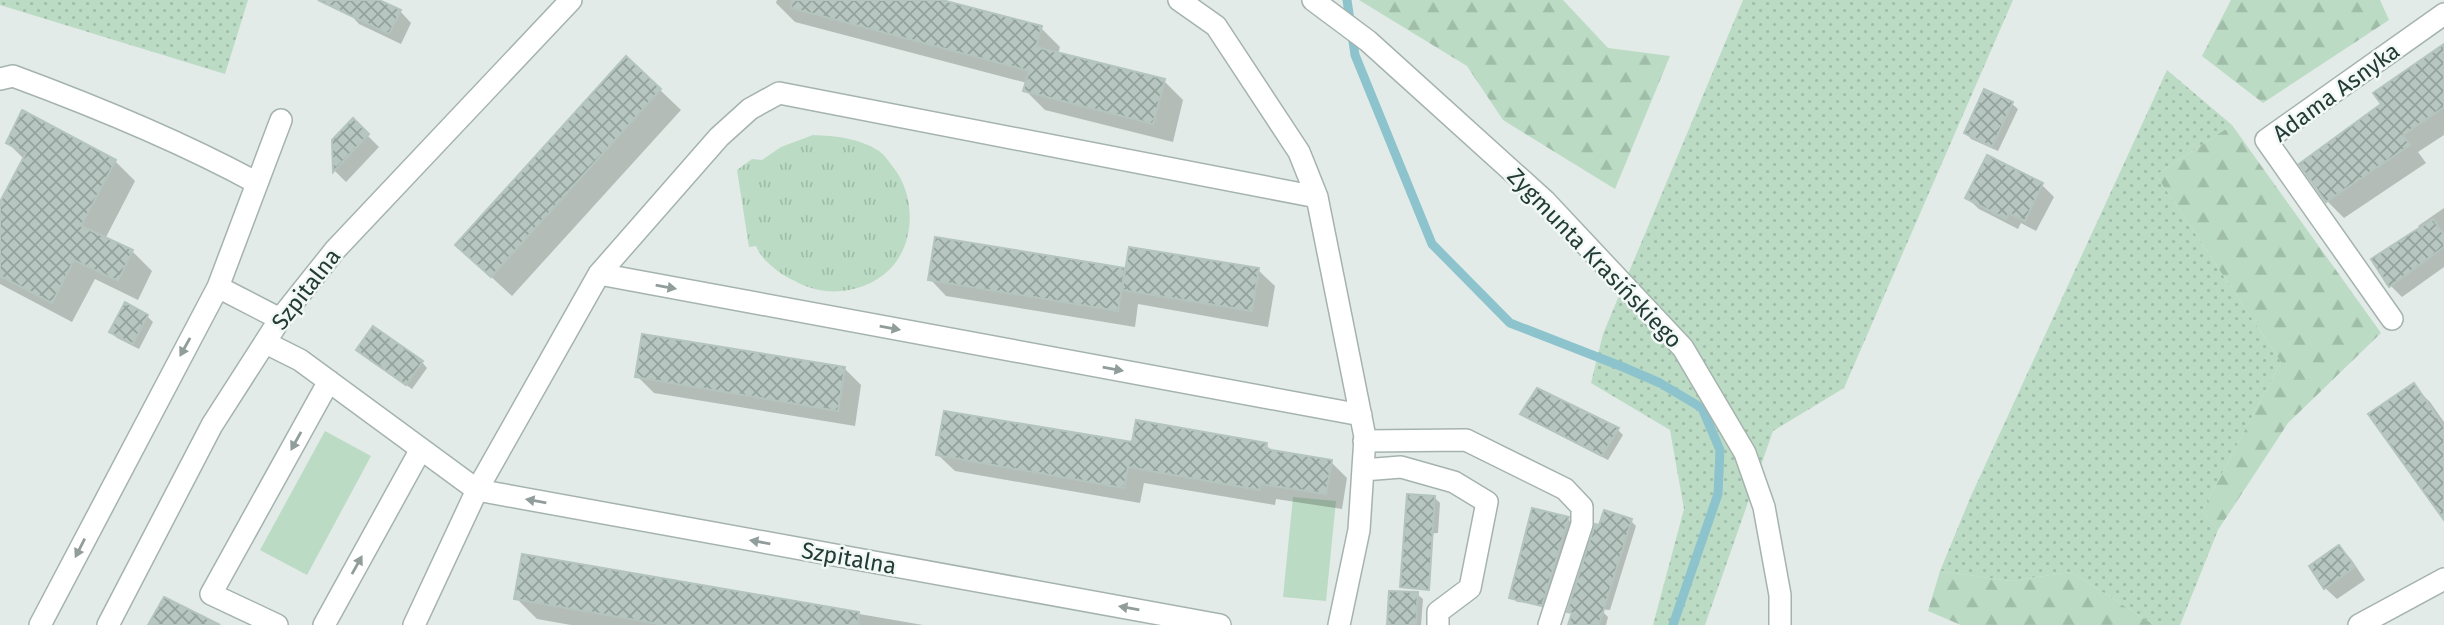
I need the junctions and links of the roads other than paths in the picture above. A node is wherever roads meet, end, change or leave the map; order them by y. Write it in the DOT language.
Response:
graph roads {
  1 [pos="571,0"];
  2 [pos="1179,0"];
  3 [pos="1313,0"];
  4 [pos="2444,14"];
  5 [pos="0,79"];
  6 [pos="281,120"];
  7 [pos="257,183"];
  8 [pos="1317,197"];
  9 [pos="599,274"];
  10 [pos="218,287"];
  11 [pos="280,319"];
  12 [pos="2392,319"];
  13 [pos="265,343"];
  14 [pos="329,381"];
  15 [pos="1362,415"];
  16 [pos="1364,441"];
  17 [pos="421,449"];
  18 [pos="1363,470"];
  19 [pos="477,491"];
  20 [pos="2444,579"];
  21 [pos="40,625"];
  22 [pos="108,625"];
  23 [pos="277,625"];
  24 [pos="324,625"];
  25 [pos="414,625"];
  26 [pos="1220,625"];
  27 [pos="1339,625"];
  28 [pos="1438,625"];
  29 [pos="1549,625"];
  30 [pos="1780,625"];
  31 [pos="2359,625"];
  1 -- 11 [label="street, Szpitalna"];
  2 -- 8 [label="street"];
  3 -- 30 [label="street, Zygmunta Krasińskiego"];
  4 -- 12 [label="street, Adama Asnyka"];
  5 -- 7 [label="street"];
  6 -- 7 [label="street"];
  7 -- 10 [label="street"];
  8 -- 9 [label="street"];
  8 -- 15 [label="street"];
  9 -- 15 [label="street, one-way"];
  9 -- 19 [label="street"];
  10 -- 11 [label="street"];
  10 -- 21 [label="street, one-way"];
  11 -- 13 [label="street, Szpitalna"];
  13 -- 14 [label="street"];
  13 -- 22 [label="street, Szpitalna"];
  14 -- 17 [label="street"];
  14 -- 23 [label="street, one-way"];
  15 -- 16 [label="street"];
  16 -- 18 [label="street"];
  16 -- 29 [label="street"];
  17 -- 19 [label="street"];
  24 -- 17 [label="street, one-way"];
  18 -- 27 [label="street"];
  18 -- 28 [label="street"];
  19 -- 25 [label="street"];
  26 -- 19 [label="street, Szpitalna, one-way"];
  20 -- 31 [label="street"];
}
